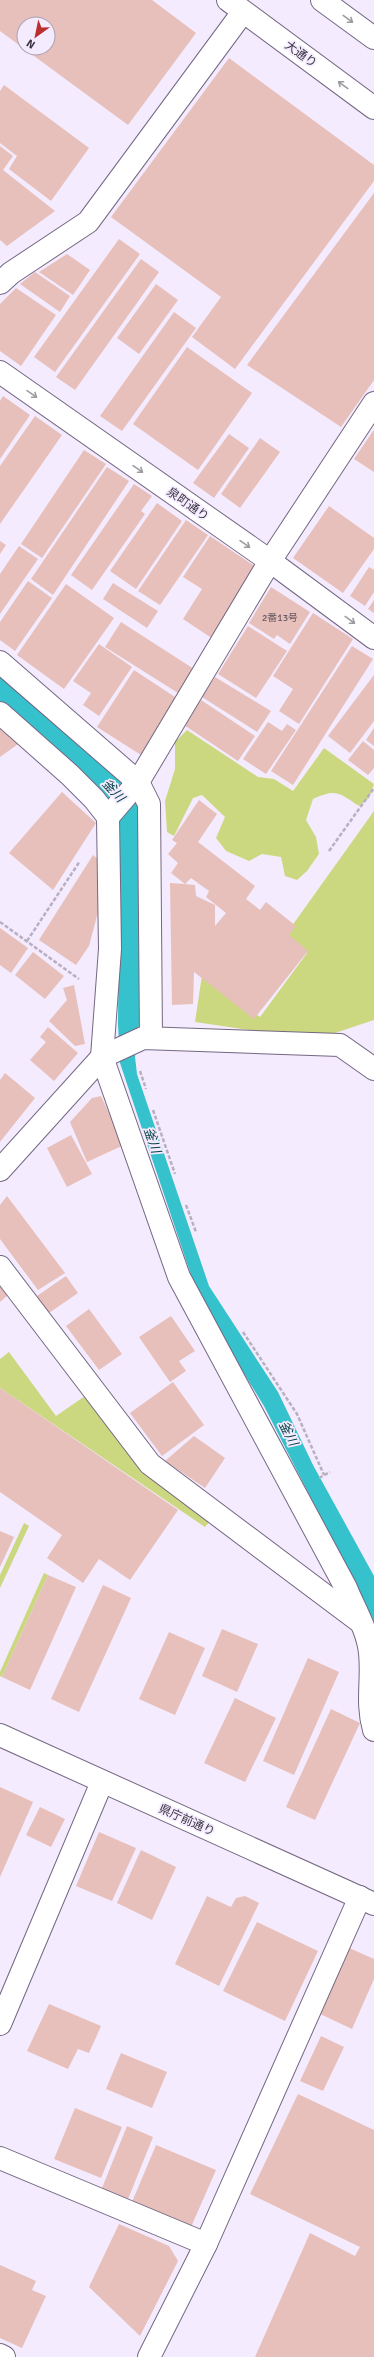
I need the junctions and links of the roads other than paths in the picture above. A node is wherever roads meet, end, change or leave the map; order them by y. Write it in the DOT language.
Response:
graph roads {
  1 [pos="322,0"];
  2 [pos="235,6"];
  3 [pos="374,38"];
  4 [pos="374,108"];
  5 [pos="0,283"];
  6 [pos="0,372"];
  7 [pos="374,403"];
  8 [pos="270,561"];
  9 [pos="374,638"];
  10 [pos="0,662"];
  11 [pos="0,713"];
  12 [pos="138,782"];
  13 [pos="108,817"];
  14 [pos="151,1038"];
  15 [pos="102,1057"];
  16 [pos="374,1069"];
  17 [pos="0,1170"];
  18 [pos="0,1267"];
  19 [pos="360,1622"];
  20 [pos="374,1730"];
  21 [pos="0,1735"];
  22 [pos="102,1782"];
  23 [pos="367,1900"];
  24 [pos="0,2024"];
  25 [pos="0,2158"];
  26 [pos="206,2244"];
  27 [pos="0,2355"];
  28 [pos="4,2357"];
  29 [pos="149,2357"];
  1 -- 3 [label="street, one-way"];
  4 -- 2 [label="street, 大通り, one-way"];
  2 -- 5 [label="street"];
  6 -- 8 [label="street, 泉町通り, one-way"];
  7 -- 8 [label="street"];
  8 -- 9 [label="street, 泉町通り, one-way"];
  8 -- 12 [label="street"];
  10 -- 12 [label="street"];
  11 -- 13 [label="street"];
  12 -- 13 [label="street"];
  12 -- 14 [label="street"];
  13 -- 15 [label="street"];
  14 -- 15 [label="street"];
  14 -- 16 [label="street"];
  15 -- 17 [label="street"];
  15 -- 19 [label="street"];
  18 -- 19 [label="street"];
  19 -- 20 [label="street"];
  21 -- 22 [label="street, 県庁前通り"];
  22 -- 23 [label="street, 県庁前通り"];
  22 -- 24 [label="street"];
  23 -- 26 [label="street"];
  25 -- 26 [label="street"];
  26 -- 29 [label="street"];
  27 -- 28 [label="street"];
}
